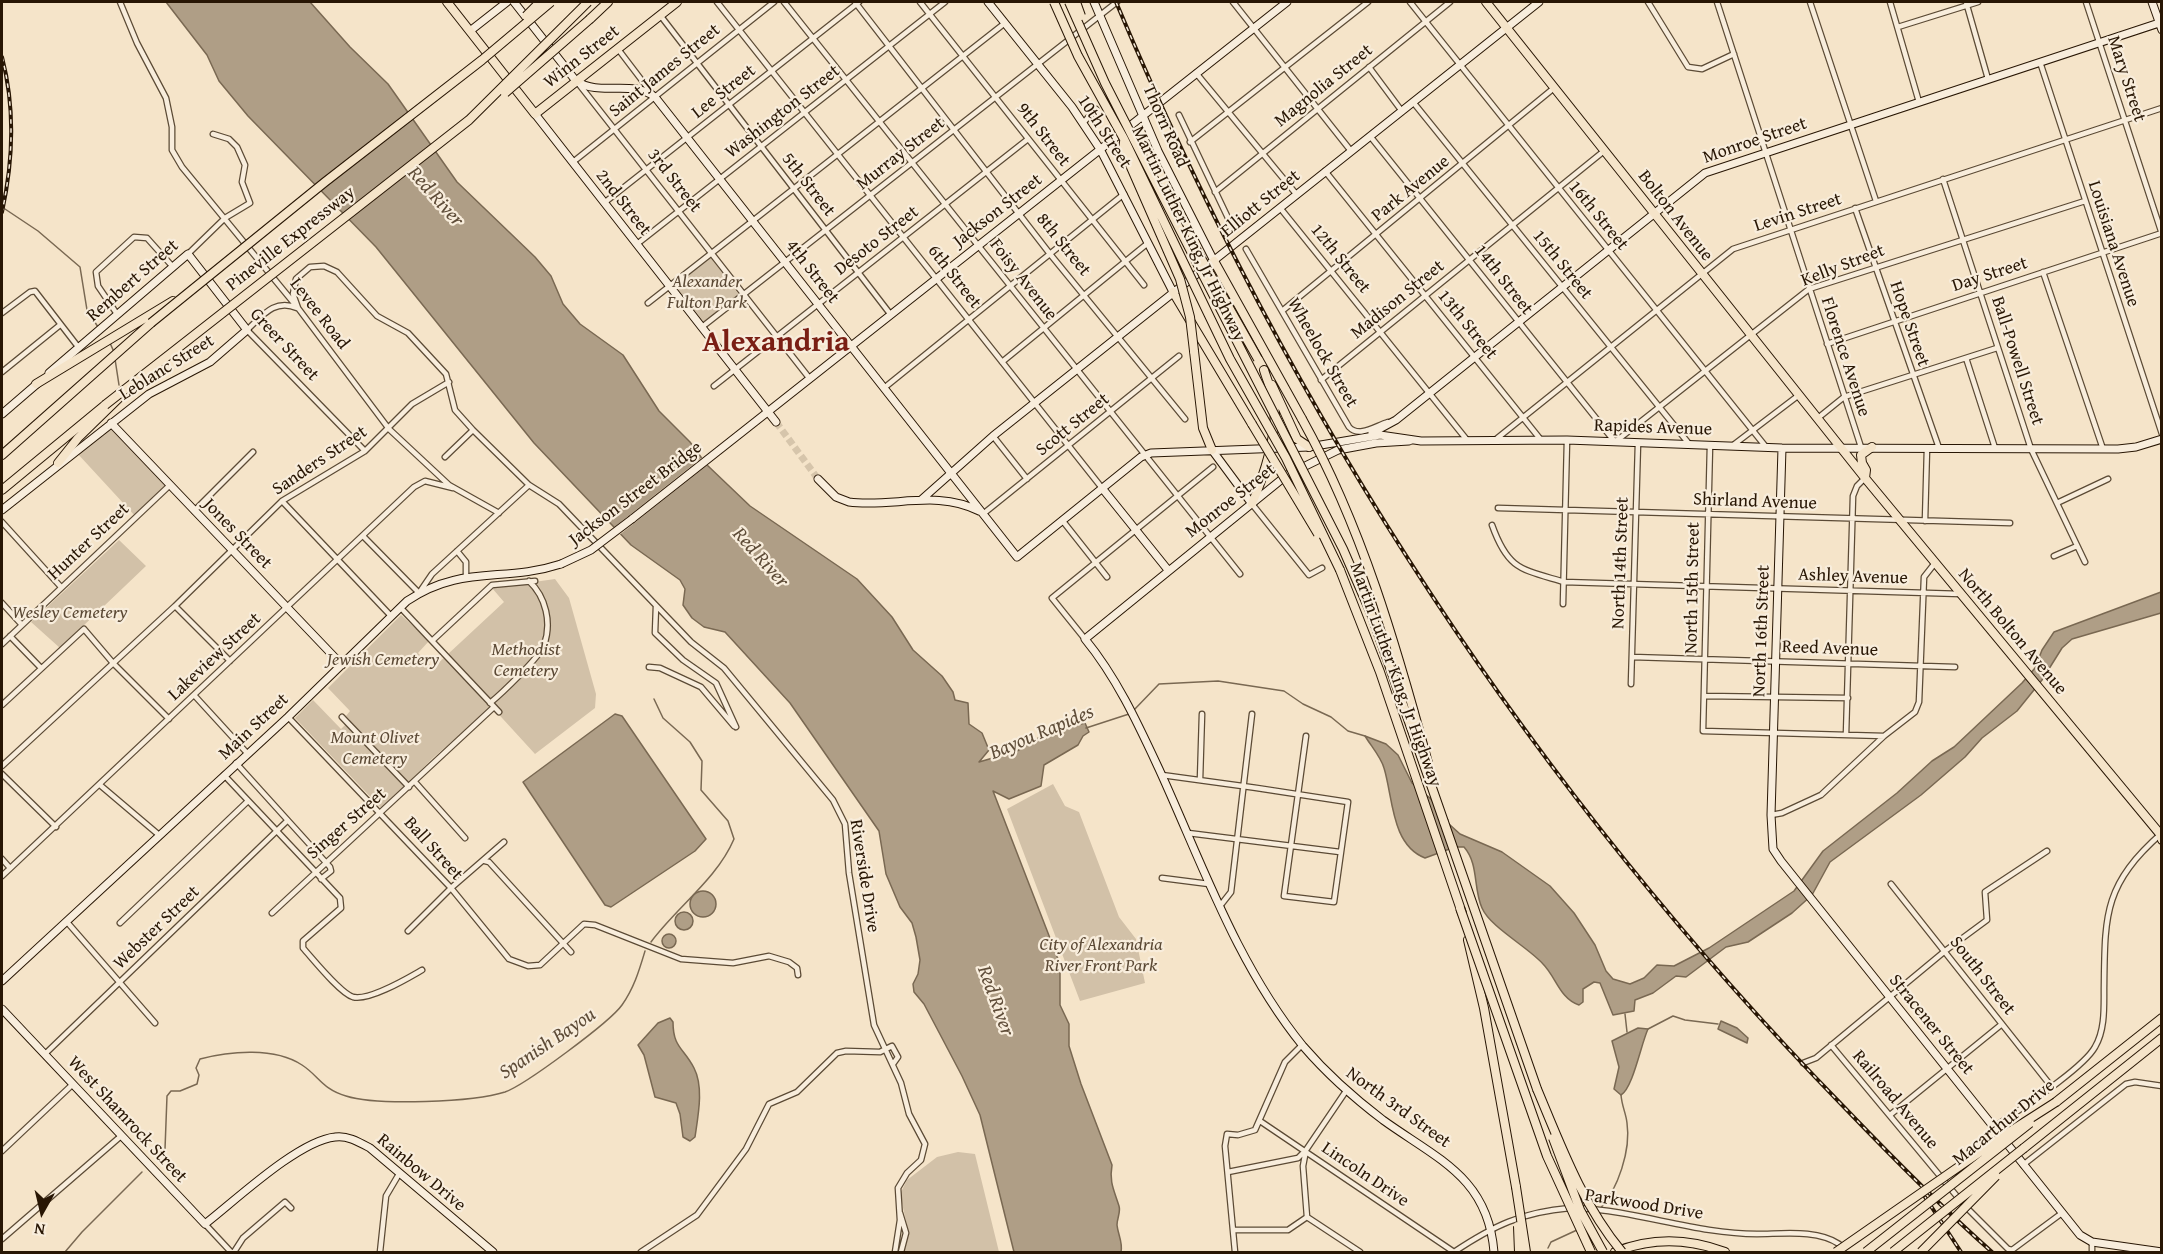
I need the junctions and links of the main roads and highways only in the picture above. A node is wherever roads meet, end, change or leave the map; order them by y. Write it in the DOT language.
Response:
graph roads {
  1 [pos="447,2"];
  2 [pos="507,2"];
  3 [pos="514,2"];
  4 [pos="540,2"];
  5 [pos="551,2"];
  6 [pos="588,2"];
  7 [pos="608,2"];
  8 [pos="677,2"];
  9 [pos="988,2"];
  10 [pos="1054,2"];
  11 [pos="1069,2"];
  12 [pos="1076,2"];
  13 [pos="1094,2"];
  14 [pos="1287,2"];
  15 [pos="1486,2"];
  16 [pos="1539,2"];
  17 [pos="2152,2"];
  18 [pos="2161,25"];
  19 [pos="1506,27"];
  20 [pos="470,31"];
  21 [pos="482,60"];
  22 [pos="1098,68"];
  23 [pos="576,81"];
  24 [pos="535,114"];
  25 [pos="1143,115"];
  26 [pos="469,120"];
  27 [pos="1124,139"];
  28 [pos="1101,149"];
  29 [pos="1166,201"];
  30 [pos="1653,212"];
  31 [pos="188,254"];
  32 [pos="1214,261"];
  33 [pos="1173,292"];
  34 [pos="148,321"];
  35 [pos="247,330"];
  36 [pos="851,346"];
  37 [pos="1264,370"];
  38 [pos="36,384"];
  39 [pos="106,407"];
  40 [pos="769,412"];
  41 [pos="2,414"];
  42 [pos="776,422"];
  43 [pos="111,423"];
  44 [pos="1359,438"];
  45 [pos="2162,440"];
  46 [pos="1421,441"];
  47 [pos="727,444"];
  48 [pos="1309,447"];
  49 [pos="1842,447"];
  50 [pos="1872,447"];
  51 [pos="1269,448"];
  52 [pos="1782,448"];
  53 [pos="1212,450"];
  54 [pos="2,455"];
  55 [pos="58,464"];
  56 [pos="950,472"];
  57 [pos="1865,478"];
  58 [pos="818,479"];
  59 [pos="1102,488"];
  60 [pos="2,490"];
  61 [pos="921,500"];
  62 [pos="1252,504"];
  63 [pos="2,510"];
  64 [pos="983,514"];
  65 [pos="561,564"];
  66 [pos="1168,570"];
  67 [pos="1340,570"];
  68 [pos="1085,639"];
  69 [pos="342,665"];
  70 [pos="1771,815"];
  71 [pos="1444,822"];
  72 [pos="2161,836"];
  73 [pos="1461,908"];
  74 [pos="2,981"];
  75 [pos="2,1009"];
  76 [pos="2162,1016"];
  77 [pos="2160,1040"];
  78 [pos="1537,1089"];
  79 [pos="2056,1102"];
  80 [pos="2024,1148"];
  81 [pos="1516,1187"];
  82 [pos="205,1224"];
  83 [pos="1838,1248"];
  84 [pos="493,1252"];
  85 [pos="1494,1252"];
  86 [pos="1519,1252"];
  87 [pos="1526,1252"];
  88 [pos="1591,1252"];
  89 [pos="1603,1252"];
  90 [pos="1615,1252"];
  91 [pos="1622,1252"];
  92 [pos="1725,1252"];
  93 [pos="1866,1252"];
  94 [pos="1893,1252"];
  95 [pos="1921,1252"];
  96 [pos="2162,1252"];
  1 -- 20 [label="main road, 2nd Street"];
  2 -- 20 [label="main road"];
  3 -- 23 [label="main road, 3rd Street"];
  4 -- 21 [label="highway, bridge"];
  5 -- 21 [label="highway, Pineville Expressway, bridge"];
  6 -- 26 [label="highway, Pineville Expressway, bridge"];
  7 -- 26 [label="highway, bridge"];
  8 -- 23 [label="main road, Winn Street"];
  9 -- 28 [label="main road, 10th Street"];
  10 -- 27 [label="highway, Martin Luther King, Jr Highway, bridge"];
  11 -- 22 [label="highway, Martin Luther King, Jr Highway, bridge"];
  12 -- 22 [label="highway, bridge"];
  13 -- 25 [label="main road, Thorn Road"];
  14 -- 25 [label="main road, Jackson Street"];
  15 -- 19 [label="main road, Bolton Avenue"];
  16 -- 19 [label="main road, Elliott Street"];
  17 -- 18 [label="main road"];
  18 -- 30 [label="main road, Monroe Street"];
  19 -- 30 [label="main road, Bolton Avenue"];
  19 -- 32 [label="main road, Elliott Street"];
  20 -- 24 [label="main road, 2nd Street"];
  21 -- 34 [label="highway, Pineville Expressway, bridge"];
  22 -- 29 [label="highway, Martin Luther King, Jr Highway, bridge"];
  23 -- 24 [label="main road, Winn Street"];
  23 -- 36 [label="main road, 4th Street"];
  24 -- 40 [label="main road, 2nd Street"];
  25 -- 28 [label="main road, Jackson Street"];
  25 -- 32 [label="main road, Thorn Road"];
  26 -- 39 [label="highway, Pineville Expressway, bridge"];
  27 -- 53 [label="highway, bridge"];
  27 -- 67 [label="highway, Martin Luther King, Jr Highway, bridge"];
  28 -- 33 [label="main road, 10th Street"];
  28 -- 36 [label="main road, Jackson Street"];
  29 -- 37 [label="highway, bridge"];
  29 -- 71 [label="highway, Martin Luther King, Jr Highway, bridge"];
  30 -- 44 [label="main road, Monroe Street"];
  30 -- 49 [label="main road, Bolton Avenue"];
  31 -- 35 [label="main road, Greer Street"];
  31 -- 38 [label="main road, Rembert Street"];
  32 -- 33 [label="main road, Elliott Street"];
  32 -- 71 [label="highway, bridge"];
  33 -- 56 [label="main road, Elliott Street"];
  33 -- 67 [label="highway, bridge"];
  34 -- 38 [label="highway"];
  34 -- 54 [label="highway, Pineville Expressway"];
  35 -- 43 [label="main road, Leblanc Street"];
  36 -- 40 [label="main road, Jackson Street"];
  36 -- 56 [label="main road, 4th Street"];
  37 -- 48 [label="highway"];
  37 -- 51 [label="highway"];
  38 -- 41 [label="main road, Rembert Street"];
  39 -- 55 [label="highway"];
  39 -- 60 [label="highway, Pineville Expressway"];
  40 -- 42 [label="main road, 2nd Street"];
  40 -- 47 [label="main road, Jackson Street"];
  43 -- 55 [label="main road, Leblanc Street"];
  43 -- 69 [label="main road, Jones Street"];
  44 -- 46 [label="main road, Rapides Avenue"];
  44 -- 48 [label="main road, Rapides Avenue"];
  45 -- 50 [label="main road, Rapides Avenue"];
  46 -- 52 [label="main road, Rapides Avenue"];
  46 -- 62 [label="main road, Monroe Street"];
  47 -- 65 [label="main road, Jackson Street Bridge, bridge"];
  48 -- 51 [label="main road, Rapides Avenue"];
  49 -- 50 [label="main road, Rapides Avenue"];
  49 -- 52 [label="main road, Rapides Avenue"];
  49 -- 57 [label="main road, North Bolton Avenue"];
  50 -- 57 [label="main road"];
  51 -- 53 [label="main road, Rapides Avenue"];
  51 -- 62 [label="highway"];
  52 -- 70 [label="main road, North 16th Street"];
  53 -- 59 [label="main road, Rapides Avenue"];
  53 -- 62 [label="main road"];
  55 -- 63 [label="main road, Leblanc Street"];
  56 -- 61 [label="main road, Elliott Street"];
  56 -- 64 [label="main road, 4th Street"];
  57 -- 72 [label="main road, North Bolton Avenue"];
  58 -- 61 [label="main road"];
  59 -- 64 [label="main road, 4th Street"];
  59 -- 66 [label="main road, 6th Street"];
  61 -- 64 [label="main road"];
  62 -- 66 [label="main road, Monroe Street"];
  65 -- 69 [label="main road, Main Street"];
  66 -- 68 [label="main road, Monroe Street"];
  67 -- 73 [label="highway, Martin Luther King, Jr Highway"];
  68 -- 85 [label="main road, North 3rd Street"];
  69 -- 74 [label="main road, Main Street"];
  70 -- 96 [label="main road, Stracener Street"];
  71 -- 78 [label="highway, Martin Luther King, Jr Highway"];
  73 -- 81 [label="highway, bridge"];
  73 -- 88 [label="highway, Martin Luther King, Jr Highway, bridge"];
  75 -- 82 [label="main road, West Shamrock Street"];
  76 -- 79 [label="highway, Macarthur Drive"];
  77 -- 80 [label="highway, Macarthur Drive"];
  78 -- 89 [label="highway, Martin Luther King, Jr Highway, bridge"];
  78 -- 91 [label="highway, bridge"];
  79 -- 83 [label="highway, bridge"];
  79 -- 93 [label="highway, Macarthur Drive, bridge"];
  80 -- 94 [label="highway, Macarthur Drive, bridge"];
  80 -- 95 [label="highway, bridge"];
  81 -- 86 [label="highway, bridge"];
  81 -- 87 [label="highway, bridge"];
  82 -- 84 [label="main road, Rainbow Drive"];
  90 -- 92 [label="highway"];
}
